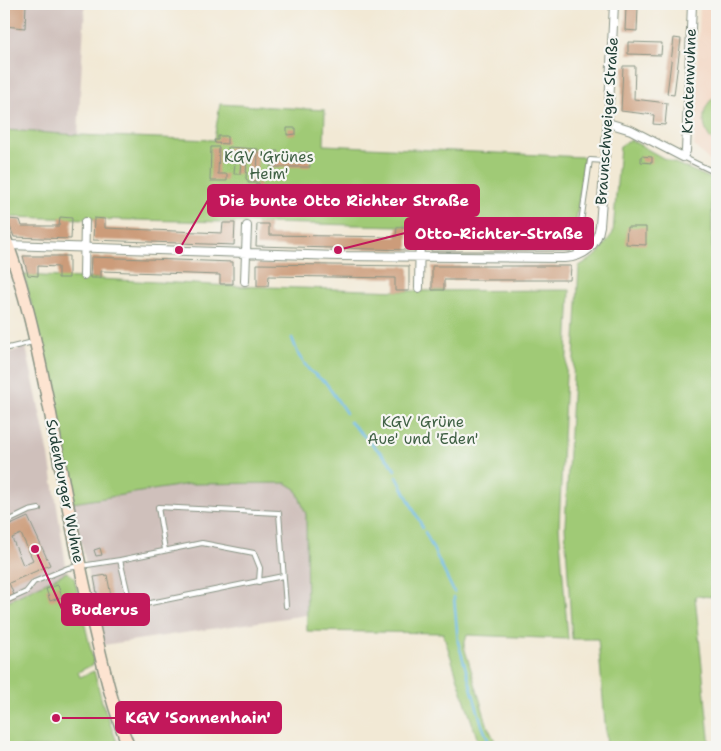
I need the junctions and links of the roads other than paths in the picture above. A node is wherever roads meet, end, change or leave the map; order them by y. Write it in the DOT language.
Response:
graph roads {
  1 [pos="614,4"];
  2 [pos="692,4"];
  3 [pos="608,123"];
  4 [pos="684,157"];
  5 [pos="605,161"];
  6 [pos="717,171"];
  7 [pos="85,222"];
  8 [pos="247,226"];
  9 [pos="420,231"];
  10 [pos="6,240"];
  11 [pos="84,247"];
  12 [pos="246,254"];
  13 [pos="576,257"];
  14 [pos="420,258"];
  15 [pos="84,275"];
  16 [pos="245,281"];
  17 [pos="419,288"];
  18 [pos="35,341"];
  19 [pos="4,349"];
  20 [pos="39,509"];
  21 [pos="4,523"];
  22 [pos="166,550"];
  23 [pos="120,560"];
  24 [pos="80,566"];
  25 [pos="282,576"];
  26 [pos="259,582"];
  27 [pos="4,602"];
  28 [pos="286,606"];
  29 [pos="129,747"];
  1 -- 3 [label="street, Braunschweiger Straße"];
  2 -- 4 [label="street, Kroatenwuhne"];
  3 -- 4 [label="street, Kroatenwuhne"];
  3 -- 5 [label="street, Braunschweiger Straße"];
  4 -- 6 [label="lane, Kroatenwuhne"];
  5 -- 13 [label="street, Braunschweiger Straße"];
  5 -- 13 [label="lane"];
  7 -- 11 [label="street"];
  8 -- 12 [label="street"];
  9 -- 14 [label="street"];
  10 -- 11 [label="street"];
  10 -- 18 [label="main road, Sudenburger Wuhne"];
  11 -- 12 [label="street"];
  11 -- 15 [label="street"];
  12 -- 14 [label="street"];
  12 -- 16 [label="street"];
  13 -- 14 [label="street"];
  14 -- 17 [label="street"];
  18 -- 19 [label="lane"];
  18 -- 24 [label="main road, Sudenburger Wuhne"];
  20 -- 21 [label="lane"];
  22 -- 23 [label="lane"];
  22 -- 25 [label="lane"];
  22 -- 26 [label="lane"];
  23 -- 24 [label="lane"];
  23 -- 26 [label="lane"];
  24 -- 27 [label="lane"];
  24 -- 29 [label="main road, Sudenburger Wuhne"];
  25 -- 26 [label="lane"];
  25 -- 28 [label="lane"];
}
